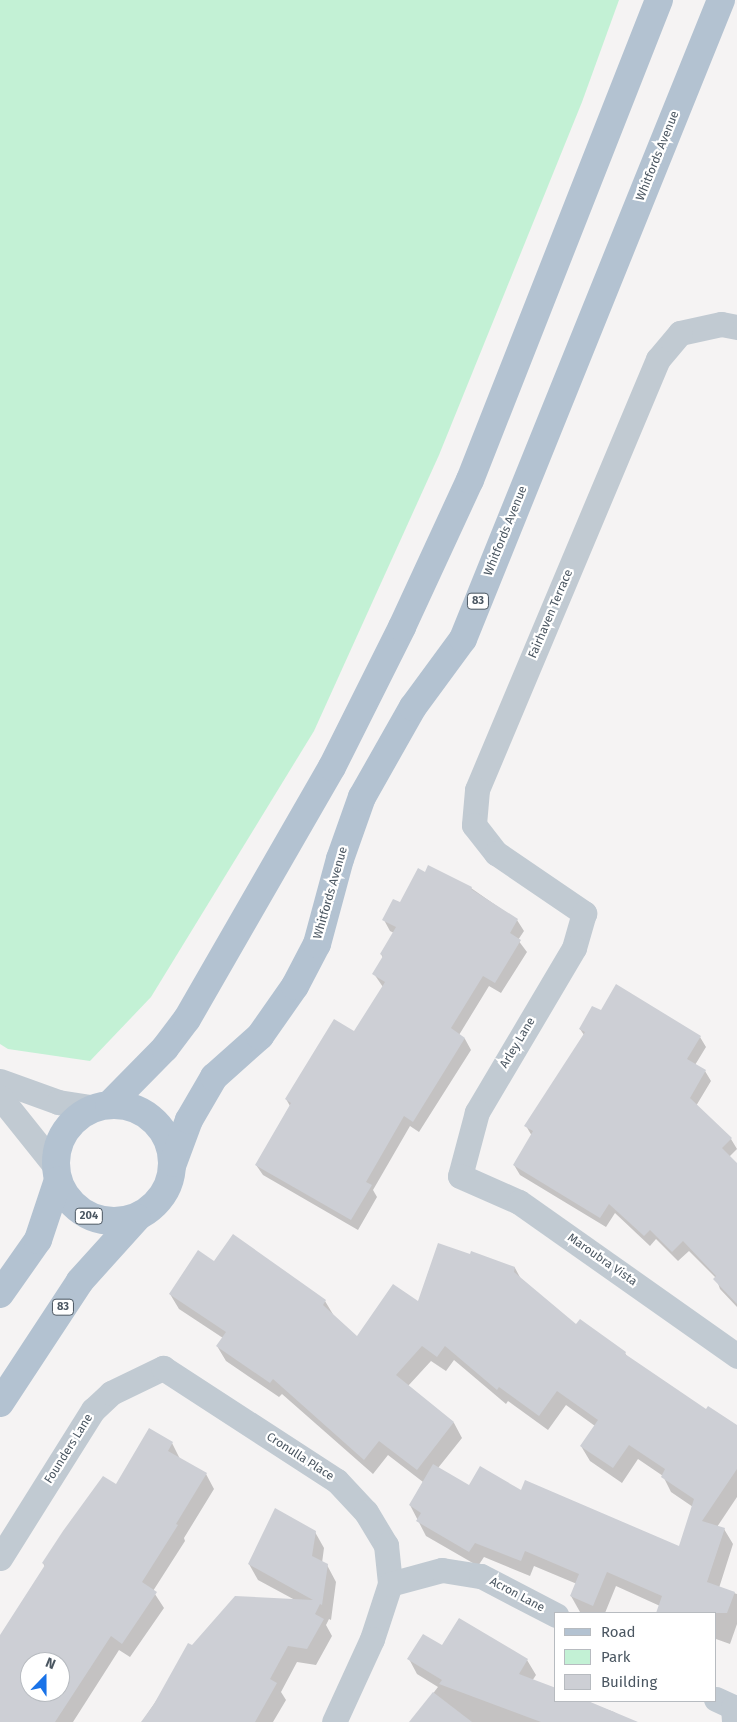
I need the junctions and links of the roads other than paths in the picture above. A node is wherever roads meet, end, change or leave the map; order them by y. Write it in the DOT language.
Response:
graph roads {
  1 [pos="659,0"];
  2 [pos="721,0"];
  3 [pos="737,328"];
  4 [pos="584,913"];
  5 [pos="0,1081"];
  6 [pos="0,1097"];
  7 [pos="101,1107"];
  8 [pos="173,1163"];
  9 [pos="56,1173"];
  10 [pos="460,1176"];
  11 [pos="137,1218"];
  12 [pos="0,1294"];
  13 [pos="737,1356"];
  14 [pos="163,1368"];
  15 [pos="0,1403"];
  16 [pos="0,1558"];
  17 [pos="390,1584"];
  18 [pos="554,1614"];
  19 [pos="334,1722"];
  1 -- 7 [label="main road"];
  2 -- 8 [label="main road, Whitfords Avenue / 83"];
  3 -- 4 [label="street, Fairhaven Terrace"];
  4 -- 10 [label="street, Arley Lane"];
  5 -- 7 [label="street"];
  6 -- 9 [label="street"];
  7 -- 8 [label="main road"];
  7 -- 9 [label="main road"];
  8 -- 11 [label="main road, 83"];
  9 -- 11 [label="main road, 204"];
  9 -- 12 [label="main road"];
  10 -- 13 [label="street, Maroubra Vista"];
  11 -- 15 [label="main road, 83"];
  14 -- 16 [label="street, Founders Lane"];
  14 -- 17 [label="street, Cronulla Place"];
  17 -- 18 [label="street, Acron Lane"];
  17 -- 19 [label="street, Cronulla Place"];
}
